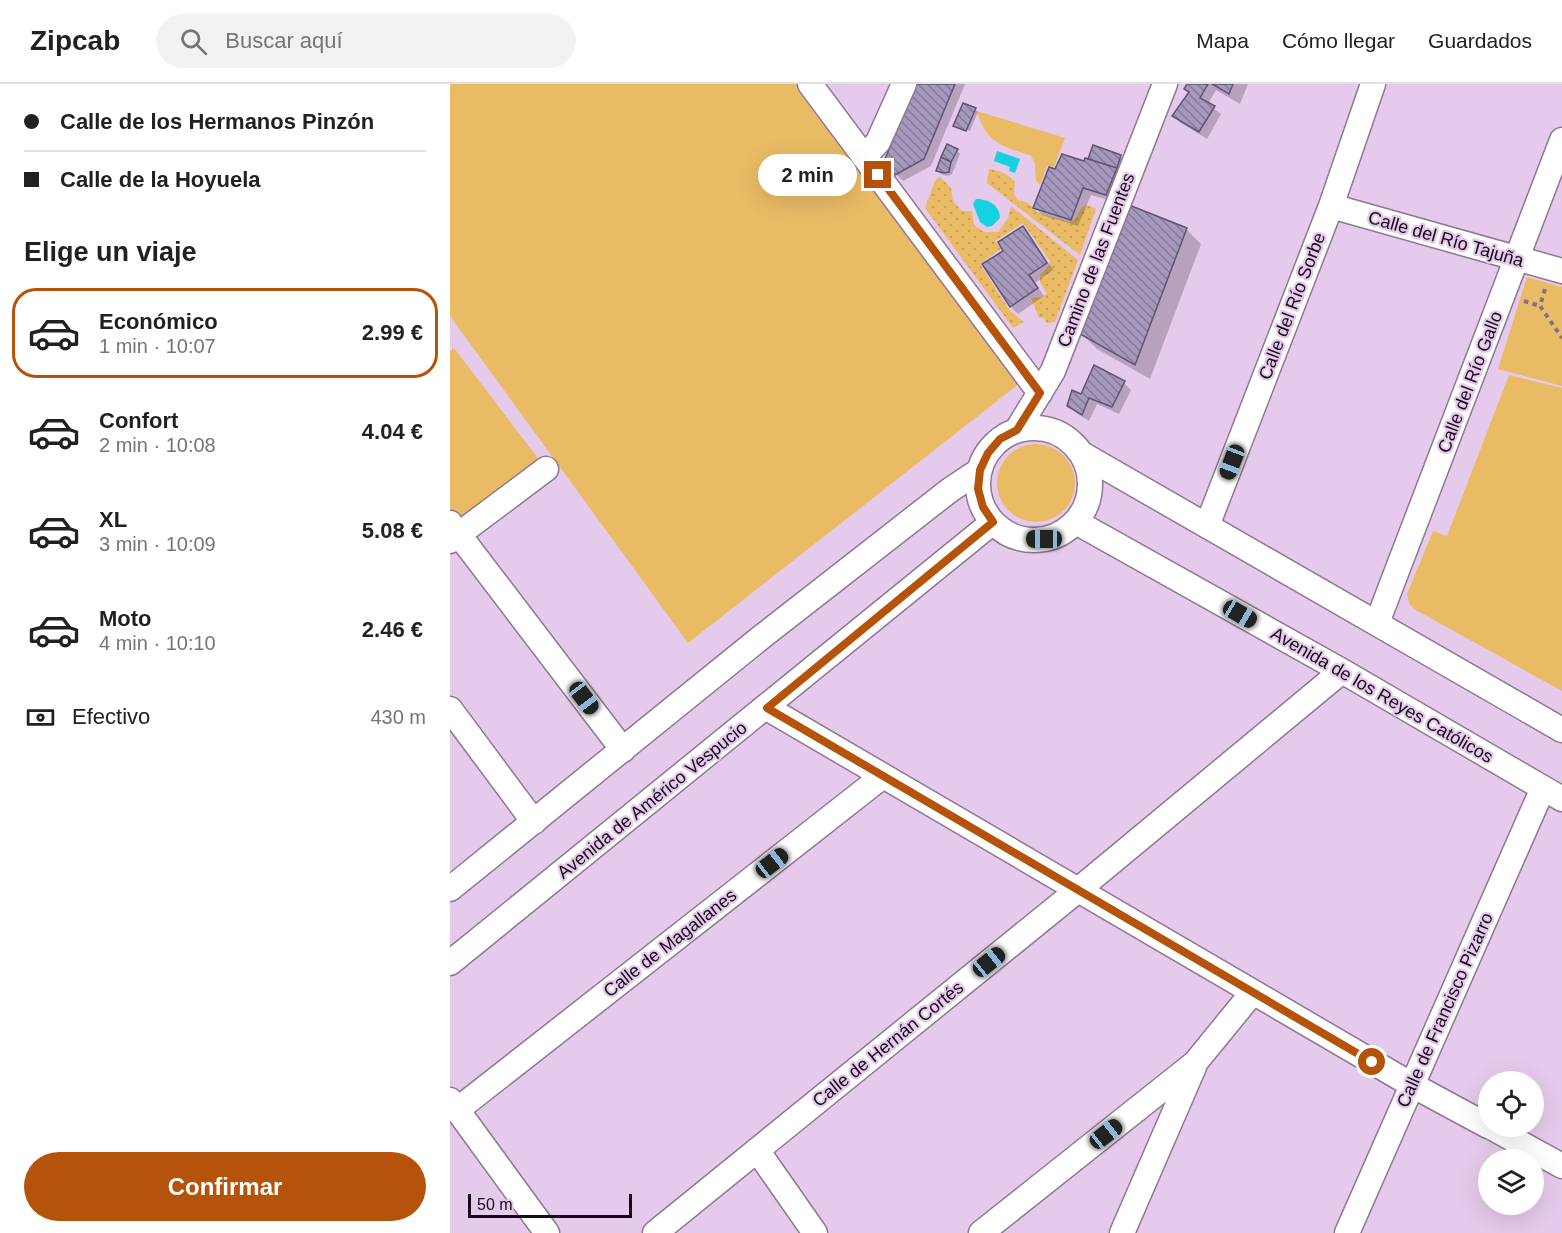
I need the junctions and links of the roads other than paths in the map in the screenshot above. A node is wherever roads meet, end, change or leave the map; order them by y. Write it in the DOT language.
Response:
graph roads {
  1 [pos="810,84"];
  2 [pos="904,84"];
  3 [pos="1165,84"];
  4 [pos="1373,84"];
  5 [pos="1562,140"];
  6 [pos="864,157"];
  7 [pos="1331,206"];
  8 [pos="1517,259"];
  9 [pos="1556,270"];
  10 [pos="1040,393"];
  11 [pos="1017,430"];
  12 [pos="1082,454"];
  13 [pos="546,469"];
  14 [pos="980,470"];
  15 [pos="993,522"];
  16 [pos="1076,522"];
  17 [pos="1208,526"];
  18 [pos="453,532"];
  19 [pos="1377,623"];
  20 [pos="1342,671"];
  21 [pos="767,708"];
  22 [pos="450,709"];
  23 [pos="1562,730"];
  24 [pos="623,750"];
  25 [pos="883,776"];
  26 [pos="1552,793"];
  27 [pos="534,822"];
  28 [pos="450,889"];
  29 [pos="1078,890"];
  30 [pos="450,963"];
  31 [pos="1253,992"];
  32 [pos="1195,1063"];
  33 [pos="1412,1085"];
  34 [pos="454,1105"];
  35 [pos="1478,1121"];
  36 [pos="1508,1137"];
  37 [pos="758,1150"];
  38 [pos="1562,1166"];
  39 [pos="547,1233"];
  40 [pos="656,1233"];
  41 [pos="815,1233"];
  42 [pos="981,1233"];
  43 [pos="1122,1233"];
  44 [pos="1347,1233"];
  1 -- 6 [label="street"];
  2 -- 6 [label="street"];
  3 -- 10 [label="street, Camino de las Fuentes"];
  4 -- 7 [label="street, Calle del Río Sorbe"];
  5 -- 8 [label="street, Calle del Río Gallo"];
  6 -- 10 [label="street"];
  7 -- 8 [label="street, Calle del Río Tajuña"];
  7 -- 17 [label="street, Calle del Río Sorbe"];
  8 -- 9 [label="street, Calle del Río Tajuña"];
  8 -- 19 [label="street, Calle del Río Gallo"];
  10 -- 11 [label="street, Camino de las Fuentes"];
  11 -- 12 [label="street"];
  11 -- 14 [label="street"];
  12 -- 16 [label="street"];
  12 -- 17 [label="street"];
  13 -- 18 [label="street"];
  14 -- 15 [label="street"];
  14 -- 24 [label="street"];
  15 -- 16 [label="street"];
  15 -- 21 [label="street, Avenida de Américo Vespucio"];
  16 -- 20 [label="street, Avenida de los Reyes Católicos"];
  17 -- 19 [label="street"];
  18 -- 24 [label="street"];
  19 -- 23 [label="street"];
  20 -- 26 [label="street, Avenida de los Reyes Católicos"];
  20 -- 29 [label="street, Calle de Hernán Cortés"];
  21 -- 25 [label="street"];
  21 -- 30 [label="street, Avenida de Américo Vespucio"];
  22 -- 27 [label="street"];
  24 -- 27 [label="street"];
  25 -- 29 [label="street"];
  25 -- 34 [label="street, Calle de Magallanes"];
  26 -- 33 [label="street, Calle de Francisco Pizarro"];
  27 -- 28 [label="street"];
  29 -- 31 [label="street"];
  29 -- 37 [label="street, Calle de Hernán Cortés"];
  31 -- 32 [label="street"];
  31 -- 33 [label="street"];
  32 -- 42 [label="street"];
  32 -- 43 [label="street"];
  33 -- 35 [label="street"];
  33 -- 44 [label="street, Calle de Francisco Pizarro"];
  34 -- 39 [label="street"];
  36 -- 38 [label="street"];
  37 -- 40 [label="street, Calle de Hernán Cortés"];
  37 -- 41 [label="street"];
}
